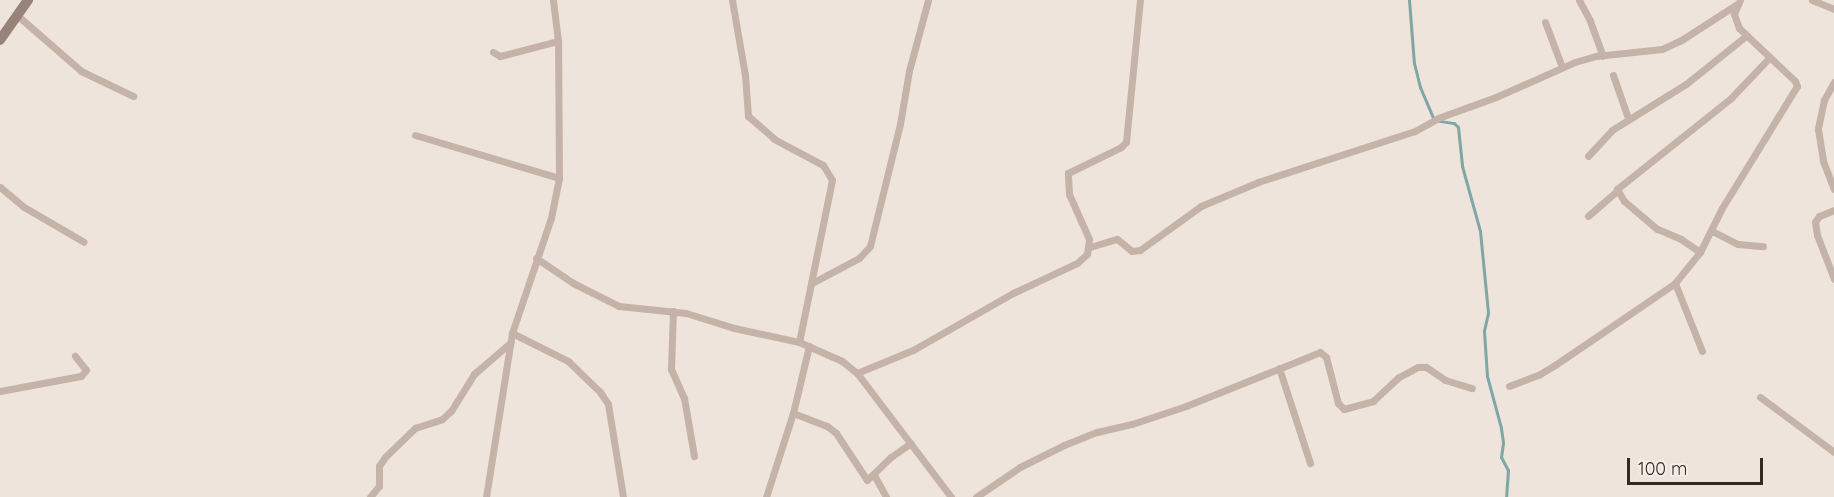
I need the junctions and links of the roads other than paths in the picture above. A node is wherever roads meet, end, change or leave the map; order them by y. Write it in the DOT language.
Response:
graph roads {
  1 [pos="28,0"];
  2 [pos="553,0"];
  3 [pos="732,0"];
  4 [pos="928,0"];
  5 [pos="1140,0"];
  6 [pos="1579,0"];
  7 [pos="1812,0"];
  8 [pos="1738,2"];
  9 [pos="1834,9"];
  10 [pos="18,16"];
  11 [pos="1545,22"];
  12 [pos="1746,36"];
  13 [pos="0,40"];
  14 [pos="558,41"];
  15 [pos="493,52"];
  16 [pos="1603,56"];
  17 [pos="1768,58"];
  18 [pos="1562,67"];
  19 [pos="1612,75"];
  20 [pos="1834,82"];
  21 [pos="132,96"];
  22 [pos="1628,118"];
  23 [pos="415,135"];
  24 [pos="1588,156"];
  25 [pos="559,178"];
  26 [pos="0,187"];
  27 [pos="1834,189"];
  28 [pos="1617,191"];
  29 [pos="1834,210"];
  30 [pos="1588,216"];
  31 [pos="1712,231"];
  32 [pos="84,242"];
  33 [pos="1763,246"];
  34 [pos="1090,247"];
  35 [pos="1700,252"];
  36 [pos="536,258"];
  37 [pos="1834,279"];
  38 [pos="812,283"];
  39 [pos="1676,283"];
  40 [pos="673,311"];
  41 [pos="512,333"];
  42 [pos="799,342"];
  43 [pos="511,343"];
  44 [pos="809,346"];
  45 [pos="1701,351"];
  46 [pos="75,356"];
  47 [pos="1279,368"];
  48 [pos="857,373"];
  49 [pos="1509,386"];
  50 [pos="1472,388"];
  51 [pos="0,391"];
  52 [pos="1760,397"];
  53 [pos="793,413"];
  54 [pos="911,443"];
  55 [pos="1834,452"];
  56 [pos="694,456"];
  57 [pos="1310,463"];
  58 [pos="874,475"];
  59 [pos="370,497"];
  60 [pos="486,497"];
  61 [pos="623,497"];
  62 [pos="766,497"];
  63 [pos="886,497"];
  64 [pos="951,497"];
  65 [pos="976,497"];
  1 -- 10 [label="street"];
  2 -- 14 [label="street"];
  3 -- 38 [label="street"];
  4 -- 38 [label="street"];
  5 -- 34 [label="street"];
  6 -- 16 [label="street"];
  7 -- 9 [label="street"];
  8 -- 12 [label="street"];
  8 -- 16 [label="street"];
  10 -- 13 [label="street"];
  10 -- 21 [label="street"];
  11 -- 18 [label="street"];
  12 -- 17 [label="street"];
  12 -- 22 [label="street"];
  14 -- 15 [label="street"];
  14 -- 25 [label="street"];
  16 -- 18 [label="street"];
  17 -- 28 [label="street"];
  17 -- 31 [label="street"];
  18 -- 34 [label="street"];
  19 -- 22 [label="street"];
  20 -- 27 [label="street"];
  22 -- 24 [label="street"];
  23 -- 25 [label="street"];
  25 -- 36 [label="street"];
  26 -- 32 [label="street"];
  28 -- 30 [label="street"];
  28 -- 35 [label="street"];
  29 -- 37 [label="street"];
  31 -- 33 [label="street"];
  31 -- 35 [label="street"];
  34 -- 48 [label="street"];
  35 -- 39 [label="street"];
  36 -- 40 [label="street"];
  36 -- 41 [label="street"];
  38 -- 42 [label="street"];
  39 -- 45 [label="street"];
  39 -- 49 [label="street"];
  40 -- 42 [label="street"];
  40 -- 56 [label="street"];
  41 -- 43 [label="street"];
  41 -- 61 [label="street"];
  42 -- 44 [label="street"];
  43 -- 59 [label="street"];
  43 -- 60 [label="street"];
  44 -- 48 [label="street"];
  44 -- 53 [label="street"];
  46 -- 51 [label="street"];
  47 -- 50 [label="street"];
  47 -- 57 [label="street"];
  47 -- 65 [label="street"];
  48 -- 54 [label="street"];
  52 -- 55 [label="street"];
  53 -- 58 [label="street"];
  53 -- 62 [label="street"];
  54 -- 58 [label="street"];
  54 -- 64 [label="street"];
  58 -- 63 [label="street"];
}
